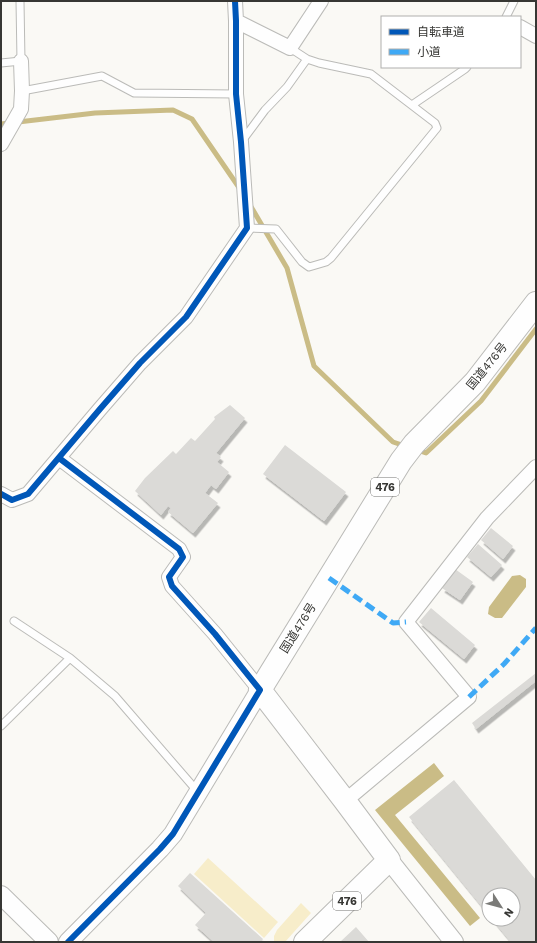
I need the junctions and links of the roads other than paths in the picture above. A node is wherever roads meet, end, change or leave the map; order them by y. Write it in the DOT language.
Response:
graph roads {
  1 [pos="20,1"];
  2 [pos="235,1"];
  3 [pos="321,1"];
  4 [pos="514,1"];
  5 [pos="506,16"];
  6 [pos="236,21"];
  7 [pos="521,27"];
  8 [pos="536,36"];
  9 [pos="290,48"];
  10 [pos="307,59"];
  11 [pos="21,61"];
  12 [pos="1,63"];
  13 [pos="466,68"];
  14 [pos="22,91"];
  15 [pos="236,94"];
  16 [pos="412,105"];
  17 [pos="241,142"];
  18 [pos="1,144"];
  19 [pos="247,228"];
  20 [pos="536,303"];
  21 [pos="59,458"];
  22 [pos="536,467"];
  23 [pos="1,494"];
  24 [pos="14,621"];
  25 [pos="70,658"];
  26 [pos="260,690"];
  27 [pos="1,726"];
  28 [pos="198,792"];
  29 [pos="345,801"];
  30 [pos="389,860"];
  31 [pos="1,896"];
  32 [pos="49,942"];
  33 [pos="68,942"];
  34 [pos="305,942"];
  35 [pos="454,942"];
  1 -- 11 [label="lane"];
  2 -- 6 [label="street"];
  3 -- 9 [label="street"];
  4 -- 5 [label="lane"];
  6 -- 9 [label="street"];
  6 -- 15 [label="street"];
  7 -- 8 [label="street"];
  9 -- 10 [label="lane"];
  10 -- 16 [label="lane"];
  10 -- 17 [label="lane"];
  11 -- 12 [label="lane"];
  11 -- 14 [label="street"];
  13 -- 16 [label="lane"];
  14 -- 15 [label="lane"];
  14 -- 18 [label="street"];
  15 -- 17 [label="street"];
  16 -- 19 [label="lane"];
  17 -- 19 [label="street"];
  19 -- 21 [label="street"];
  20 -- 26 [label="highway, 国道476号 / 476"];
  21 -- 23 [label="street"];
  21 -- 26 [label="street"];
  22 -- 29 [label="street"];
  24 -- 25 [label="lane"];
  25 -- 27 [label="lane"];
  25 -- 28 [label="lane"];
  26 -- 28 [label="street"];
  26 -- 29 [label="highway"];
  28 -- 33 [label="street"];
  29 -- 30 [label="highway"];
  30 -- 34 [label="highway, 476"];
  30 -- 35 [label="street"];
  31 -- 32 [label="street"];
}
